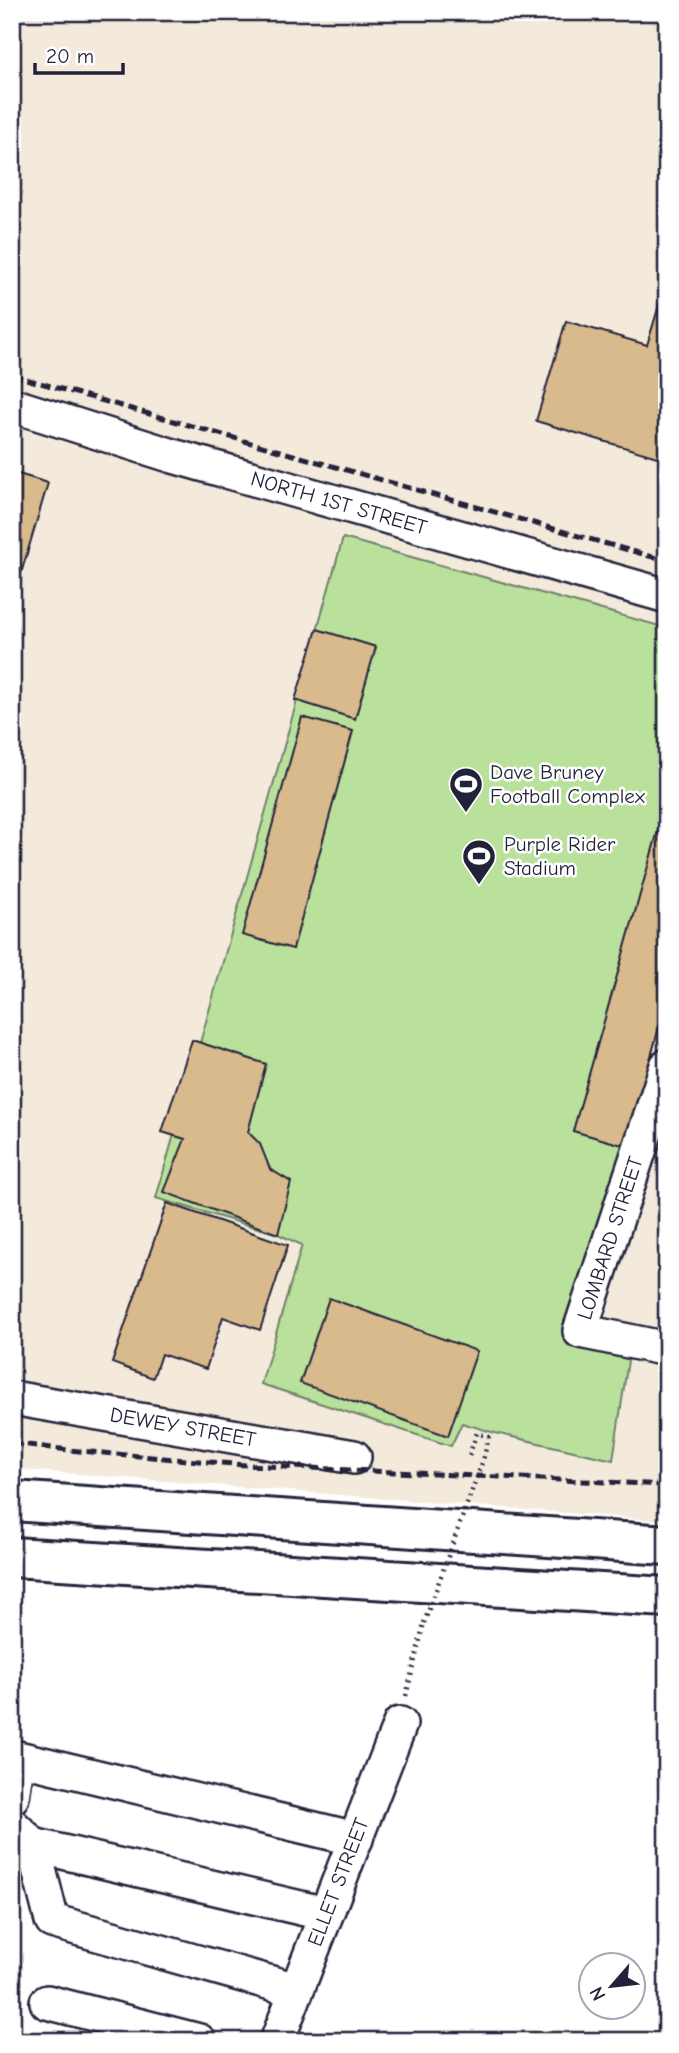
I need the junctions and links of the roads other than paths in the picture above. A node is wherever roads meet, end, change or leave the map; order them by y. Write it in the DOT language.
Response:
graph roads {
  1 [pos="12,405"];
  2 [pos="667,596"];
  3 [pos="667,1066"];
  4 [pos="667,1349"];
  5 [pos="12,1398"];
  6 [pos="354,1457"];
  7 [pos="12,1501"];
  8 [pos="667,1545"];
  9 [pos="12,1557"];
  10 [pos="667,1597"];
  11 [pos="400,1724"];
  12 [pos="12,1797"];
  13 [pos="23,1835"];
  14 [pos="356,1839"];
  15 [pos="326,1914"];
  16 [pos="296,1990"];
  17 [pos="47,2002"];
  18 [pos="199,2041"];
  19 [pos="277,2041"];
  1 -- 2 [label="street, NORTH 1ST STREET"];
  3 -- 4 [label="street, LOMBARD STREET"];
  5 -- 6 [label="street, DEWEY STREET"];
  7 -- 8 [label="highway"];
  9 -- 10 [label="highway"];
  11 -- 14 [label="street, ELLET STREET"];
  12 -- 14 [label="street"];
  13 -- 15 [label="street"];
  13 -- 16 [label="street"];
  14 -- 15 [label="street, ELLET STREET"];
  15 -- 16 [label="street, ELLET STREET"];
  16 -- 19 [label="street, ELLET STREET"];
  17 -- 18 [label="street"];
}
